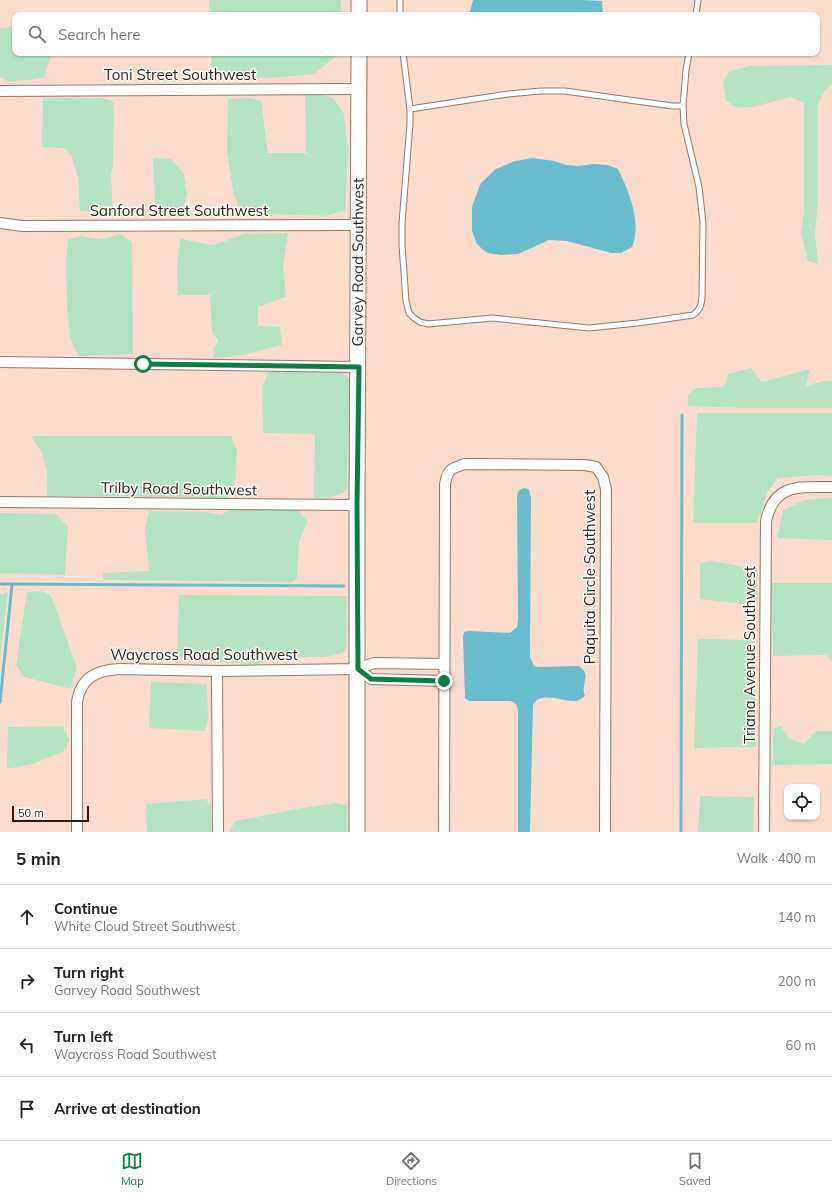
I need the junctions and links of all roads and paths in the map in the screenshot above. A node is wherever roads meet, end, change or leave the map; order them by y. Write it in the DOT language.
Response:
graph roads {
  1 [pos="359,0"];
  2 [pos="400,0"];
  3 [pos="698,0"];
  4 [pos="359,12"];
  5 [pos="400,12"];
  6 [pos="696,12"];
  7 [pos="359,56"];
  8 [pos="404,56"];
  9 [pos="688,56"];
  10 [pos="359,89"];
  11 [pos="0,91"];
  12 [pos="683,106"];
  13 [pos="410,109"];
  14 [pos="0,224"];
  15 [pos="359,225"];
  16 [pos="0,362"];
  17 [pos="359,367"];
  18 [pos="832,487"];
  19 [pos="0,502"];
  20 [pos="357,505"];
  21 [pos="444,664"];
  22 [pos="358,669"];
  23 [pos="217,671"];
  24 [pos="444,681"];
  25 [pos="76,832"];
  26 [pos="218,832"];
  27 [pos="358,832"];
  28 [pos="444,832"];
  29 [pos="605,832"];
  30 [pos="764,832"];
  1 -- 4 [label="street"];
  2 -- 5 [label="lane"];
  3 -- 6 [label="lane"];
  7 -- 10 [label="street, Garvey Road Southwest"];
  8 -- 13 [label="lane"];
  9 -- 12 [label="lane"];
  10 -- 11 [label="street, Toni Street Southwest"];
  10 -- 15 [label="street, Garvey Road Southwest"];
  12 -- 13 [label="lane"];
  12 -- 13 [label="lane"];
  14 -- 15 [label="street, Sanford Street Southwest"];
  15 -- 17 [label="street, Garvey Road Southwest"];
  16 -- 17 [label="street"];
  17 -- 20 [label="street, Garvey Road Southwest"];
  18 -- 30 [label="street, Triana Avenue Southwest"];
  19 -- 20 [label="street, Trilby Road Southwest"];
  20 -- 22 [label="street, Garvey Road Southwest"];
  21 -- 22 [label="street, Waycross Road Southwest"];
  21 -- 24 [label="street"];
  21 -- 29 [label="street, Paquita Circle Southwest"];
  22 -- 23 [label="street, Waycross Road Southwest"];
  22 -- 24 [label="street"];
  22 -- 27 [label="street, Garvey Road Southwest"];
  23 -- 25 [label="street, Waycross Road Southwest"];
  23 -- 26 [label="street"];
  24 -- 28 [label="street"];
}
